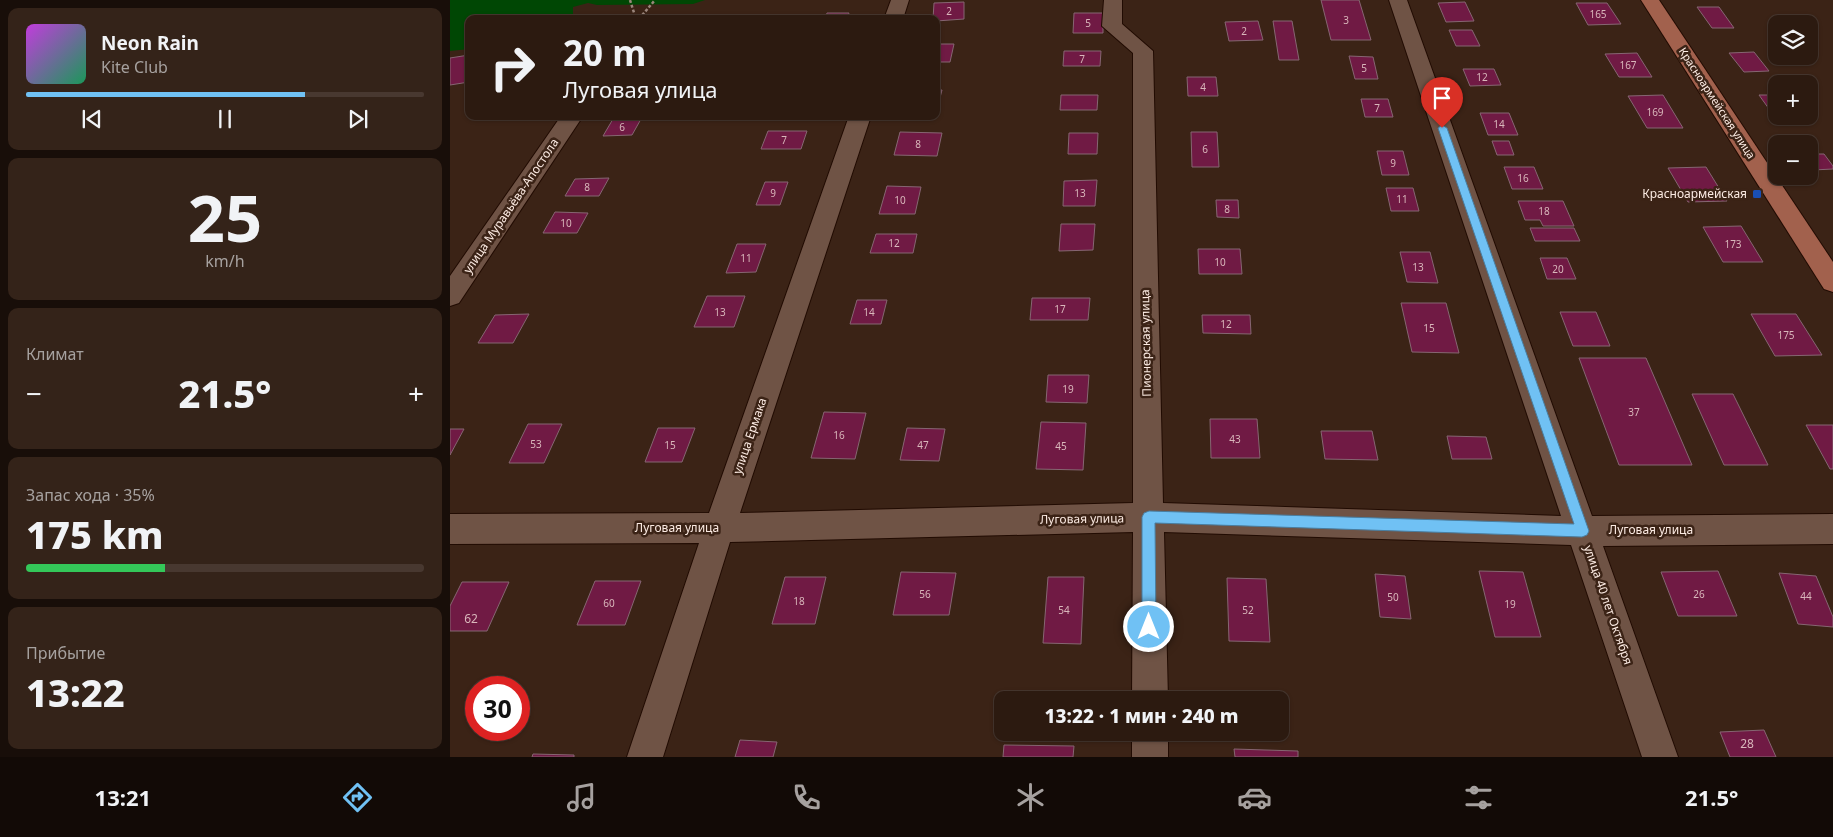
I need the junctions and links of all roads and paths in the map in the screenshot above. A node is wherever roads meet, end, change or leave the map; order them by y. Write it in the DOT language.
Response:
graph roads {
  1 [pos="630,0"];
  2 [pos="655,0"];
  3 [pos="900,0"];
  4 [pos="1113,0"];
  5 [pos="1398,0"];
  6 [pos="1650,0"];
  7 [pos="636,15"];
  8 [pos="641,15"];
  9 [pos="894,15"];
  10 [pos="569,120"];
  11 [pos="859,120"];
  12 [pos="1833,282"];
  13 [pos="450,296"];
  14 [pos="1149,517"];
  15 [pos="719,528"];
  16 [pos="450,529"];
  17 [pos="1833,529"];
  18 [pos="1582,531"];
  19 [pos="1150,691"];
  20 [pos="1150,741"];
  21 [pos="645,757"];
  22 [pos="1150,757"];
  23 [pos="1660,757"];
  1 -- 7 [label="path"];
  2 -- 8 [label="path"];
  3 -- 9 [label="street"];
  4 -- 14 [label="street, Пионерская улица"];
  5 -- 18 [label="street, улица 40 лет Октября"];
  6 -- 12 [label="main road, Красноармейская улица"];
  10 -- 13 [label="street, улица Муравьёва-Апостола"];
  11 -- 15 [label="street, улица Ермака"];
  14 -- 15 [label="street, Луговая улица"];
  14 -- 18 [label="street, Луговая улица"];
  14 -- 19 [label="street, Пионерская улица"];
  15 -- 16 [label="street, Луговая улица"];
  15 -- 21 [label="street, улица Ермака"];
  17 -- 18 [label="street, Луговая улица"];
  18 -- 23 [label="street, улица 40 лет Октября"];
  20 -- 22 [label="street"];
}
